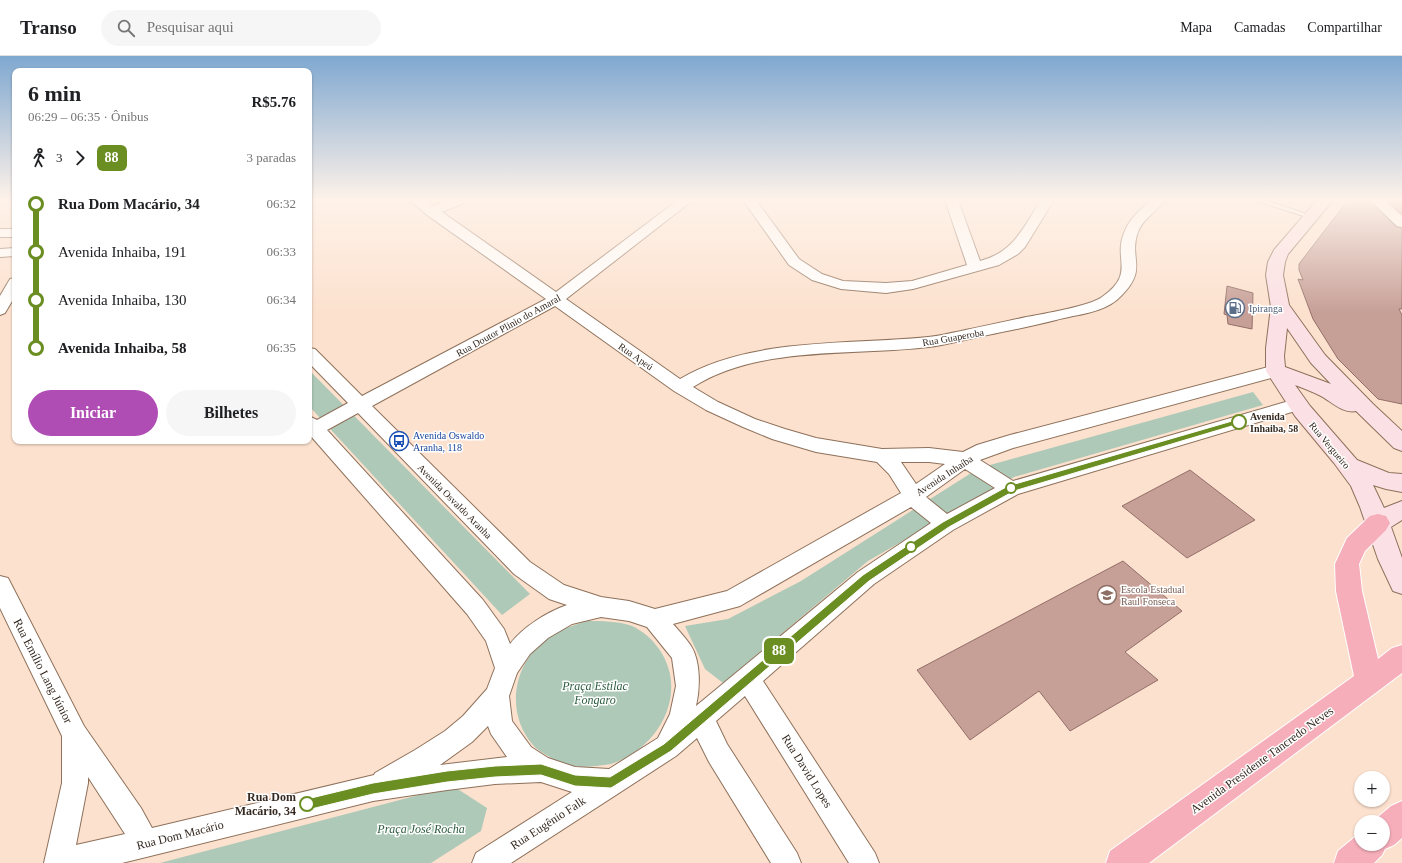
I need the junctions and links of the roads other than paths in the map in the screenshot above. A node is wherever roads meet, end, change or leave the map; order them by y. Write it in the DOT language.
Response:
graph roads {
  1 [pos="469,238"];
  2 [pos="638,238"];
  3 [pos="776,238"];
  4 [pos="964,238"];
  5 [pos="1025,238"];
  6 [pos="1129,238"];
  7 [pos="1294,238"];
  8 [pos="12,252"];
  9 [pos="0,253"];
  10 [pos="975,268"];
  11 [pos="12,288"];
  12 [pos="557,299"];
  13 [pos="1280,305"];
  14 [pos="0,310"];
  15 [pos="312,356"];
  16 [pos="1276,371"];
  17 [pos="680,387"];
  18 [pos="360,405"];
  19 [pos="1296,405"];
  20 [pos="312,425"];
  21 [pos="1401,442"];
  22 [pos="882,456"];
  23 [pos="965,459"];
  24 [pos="1349,466"];
  25 [pos="1402,483"];
  26 [pos="1011,488"];
  27 [pos="913,496"];
  28 [pos="1402,510"];
  29 [pos="1378,523"];
  30 [pos="946,524"];
  31 [pos="1402,583"];
  32 [pos="0,586"];
  33 [pos="601,607"];
  34 [pos="655,619"];
  35 [pos="1402,657"];
  36 [pos="506,668"];
  37 [pos="748,679"];
  38 [pos="1369,682"];
  39 [pos="497,696"];
  40 [pos="702,718"];
  41 [pos="75,735"];
  42 [pos="667,747"];
  43 [pos="541,769"];
  44 [pos="611,782"];
  45 [pos="373,788"];
  46 [pos="1402,817"];
  47 [pos="1390,828"];
  48 [pos="145,844"];
  49 [pos="1363,851"];
  50 [pos="58,863"];
  51 [pos="486,863"];
  52 [pos="787,863"];
  53 [pos="865,863"];
  54 [pos="1122,863"];
  55 [pos="1350,863"];
  1 -- 12 [label="street, Rua Apeú"];
  2 -- 12 [label="street, Rua Doutor Plinio do Amaral"];
  3 -- 10 [label="street"];
  4 -- 10 [label="street"];
  5 -- 10 [label="street"];
  6 -- 17 [label="street, Rua Guaperoba"];
  7 -- 13 [label="main road"];
  8 -- 9 [label="street"];
  11 -- 14 [label="street"];
  12 -- 17 [label="street, Rua Apeú"];
  12 -- 18 [label="street, Rua Doutor Plinio do Amaral"];
  13 -- 16 [label="main road"];
  13 -- 21 [label="main road"];
  15 -- 18 [label="street, Avenida Osvaldo Aranha"];
  16 -- 19 [label="main road, Rua Vergueiro"];
  16 -- 21 [label="main road"];
  16 -- 23 [label="street, Avenida Inhaíba"];
  17 -- 22 [label="street, Rua Apeú"];
  18 -- 20 [label="street, Rua Doutor Plinio do Amaral"];
  18 -- 33 [label="street, Avenida Osvaldo Aranha"];
  19 -- 24 [label="main road, Rua Vergueiro"];
  19 -- 26 [label="street"];
  20 -- 36 [label="street"];
  22 -- 23 [label="street, Rua Apeú"];
  22 -- 27 [label="street"];
  23 -- 26 [label="street, Rua Apeú"];
  23 -- 27 [label="street, Avenida Inhaíba"];
  24 -- 25 [label="main road"];
  24 -- 29 [label="main road, Rua Vergueiro"];
  26 -- 30 [label="street"];
  27 -- 30 [label="street"];
  27 -- 34 [label="street, Avenida Inhaíba"];
  28 -- 29 [label="main road"];
  29 -- 31 [label="main road, Rua Vergueiro"];
  29 -- 38 [label="highway"];
  30 -- 37 [label="street"];
  32 -- 41 [label="street, Rua Emílio Lang Júnior"];
  33 -- 34 [label="street"];
  33 -- 36 [label="street"];
  34 -- 42 [label="street"];
  35 -- 38 [label="highway, Avenida Presidente Tancredo Neves"];
  36 -- 39 [label="street"];
  37 -- 40 [label="street"];
  37 -- 53 [label="street, Rua David Lopes"];
  38 -- 54 [label="highway, Avenida Presidente Tancredo Neves"];
  39 -- 43 [label="street"];
  39 -- 45 [label="street, Rua Dom Macário"];
  40 -- 42 [label="street"];
  40 -- 52 [label="street"];
  41 -- 48 [label="street, Rua Emílio Lang Júnior"];
  41 -- 50 [label="street, Rua Emílio Lang Júnior"];
  42 -- 44 [label="street"];
  43 -- 44 [label="street"];
  43 -- 45 [label="street, Rua Dom Macário"];
  44 -- 51 [label="street, Rua Eugênio Falk"];
  45 -- 48 [label="street, Rua Dom Macário"];
  46 -- 47 [label="highway"];
  48 -- 50 [label="street, Rua Dom Macário"];
  49 -- 55 [label="highway"];
}
